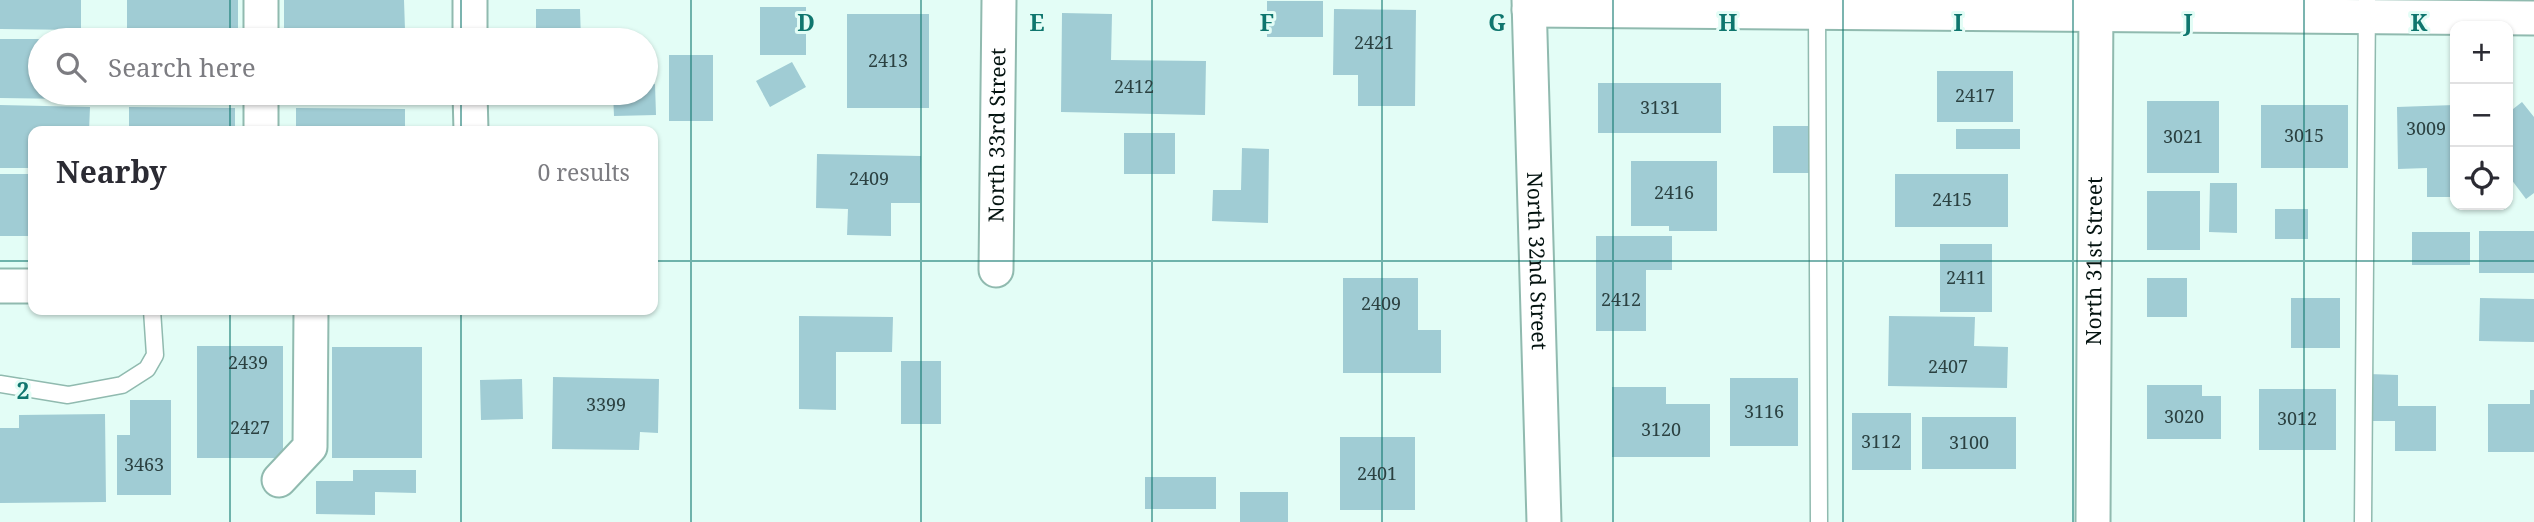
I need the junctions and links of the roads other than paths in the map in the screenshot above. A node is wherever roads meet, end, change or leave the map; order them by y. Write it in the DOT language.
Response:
graph roads {
  1 [pos="261,0"];
  2 [pos="470,0"];
  3 [pos="999,0"];
  4 [pos="1529,5"];
  5 [pos="1817,6"];
  6 [pos="2095,7"];
  7 [pos="2367,8"];
  8 [pos="2534,18"];
  9 [pos="261,28"];
  10 [pos="470,28"];
  11 [pos="261,105"];
  12 [pos="470,105"];
  13 [pos="261,126"];
  14 [pos="471,126"];
  15 [pos="996,270"];
  16 [pos="0,286"];
  17 [pos="28,286"];
  18 [pos="152,315"];
  19 [pos="311,315"];
  20 [pos="0,384"];
  21 [pos="279,480"];
  22 [pos="1545,522"];
  23 [pos="1819,522"];
  24 [pos="2093,522"];
  25 [pos="2363,522"];
  1 -- 9 [label="street"];
  2 -- 10 [label="street"];
  3 -- 15 [label="street, North 33rd Street"];
  4 -- 5 [label="street"];
  4 -- 22 [label="street, North 32nd Street"];
  5 -- 6 [label="street"];
  5 -- 23 [label="lane"];
  6 -- 7 [label="street"];
  6 -- 24 [label="street, North 31st Street"];
  7 -- 8 [label="street"];
  7 -- 25 [label="lane"];
  11 -- 13 [label="street"];
  12 -- 14 [label="street"];
  16 -- 17 [label="street"];
  18 -- 20 [label="lane"];
  19 -- 21 [label="street"];
}
